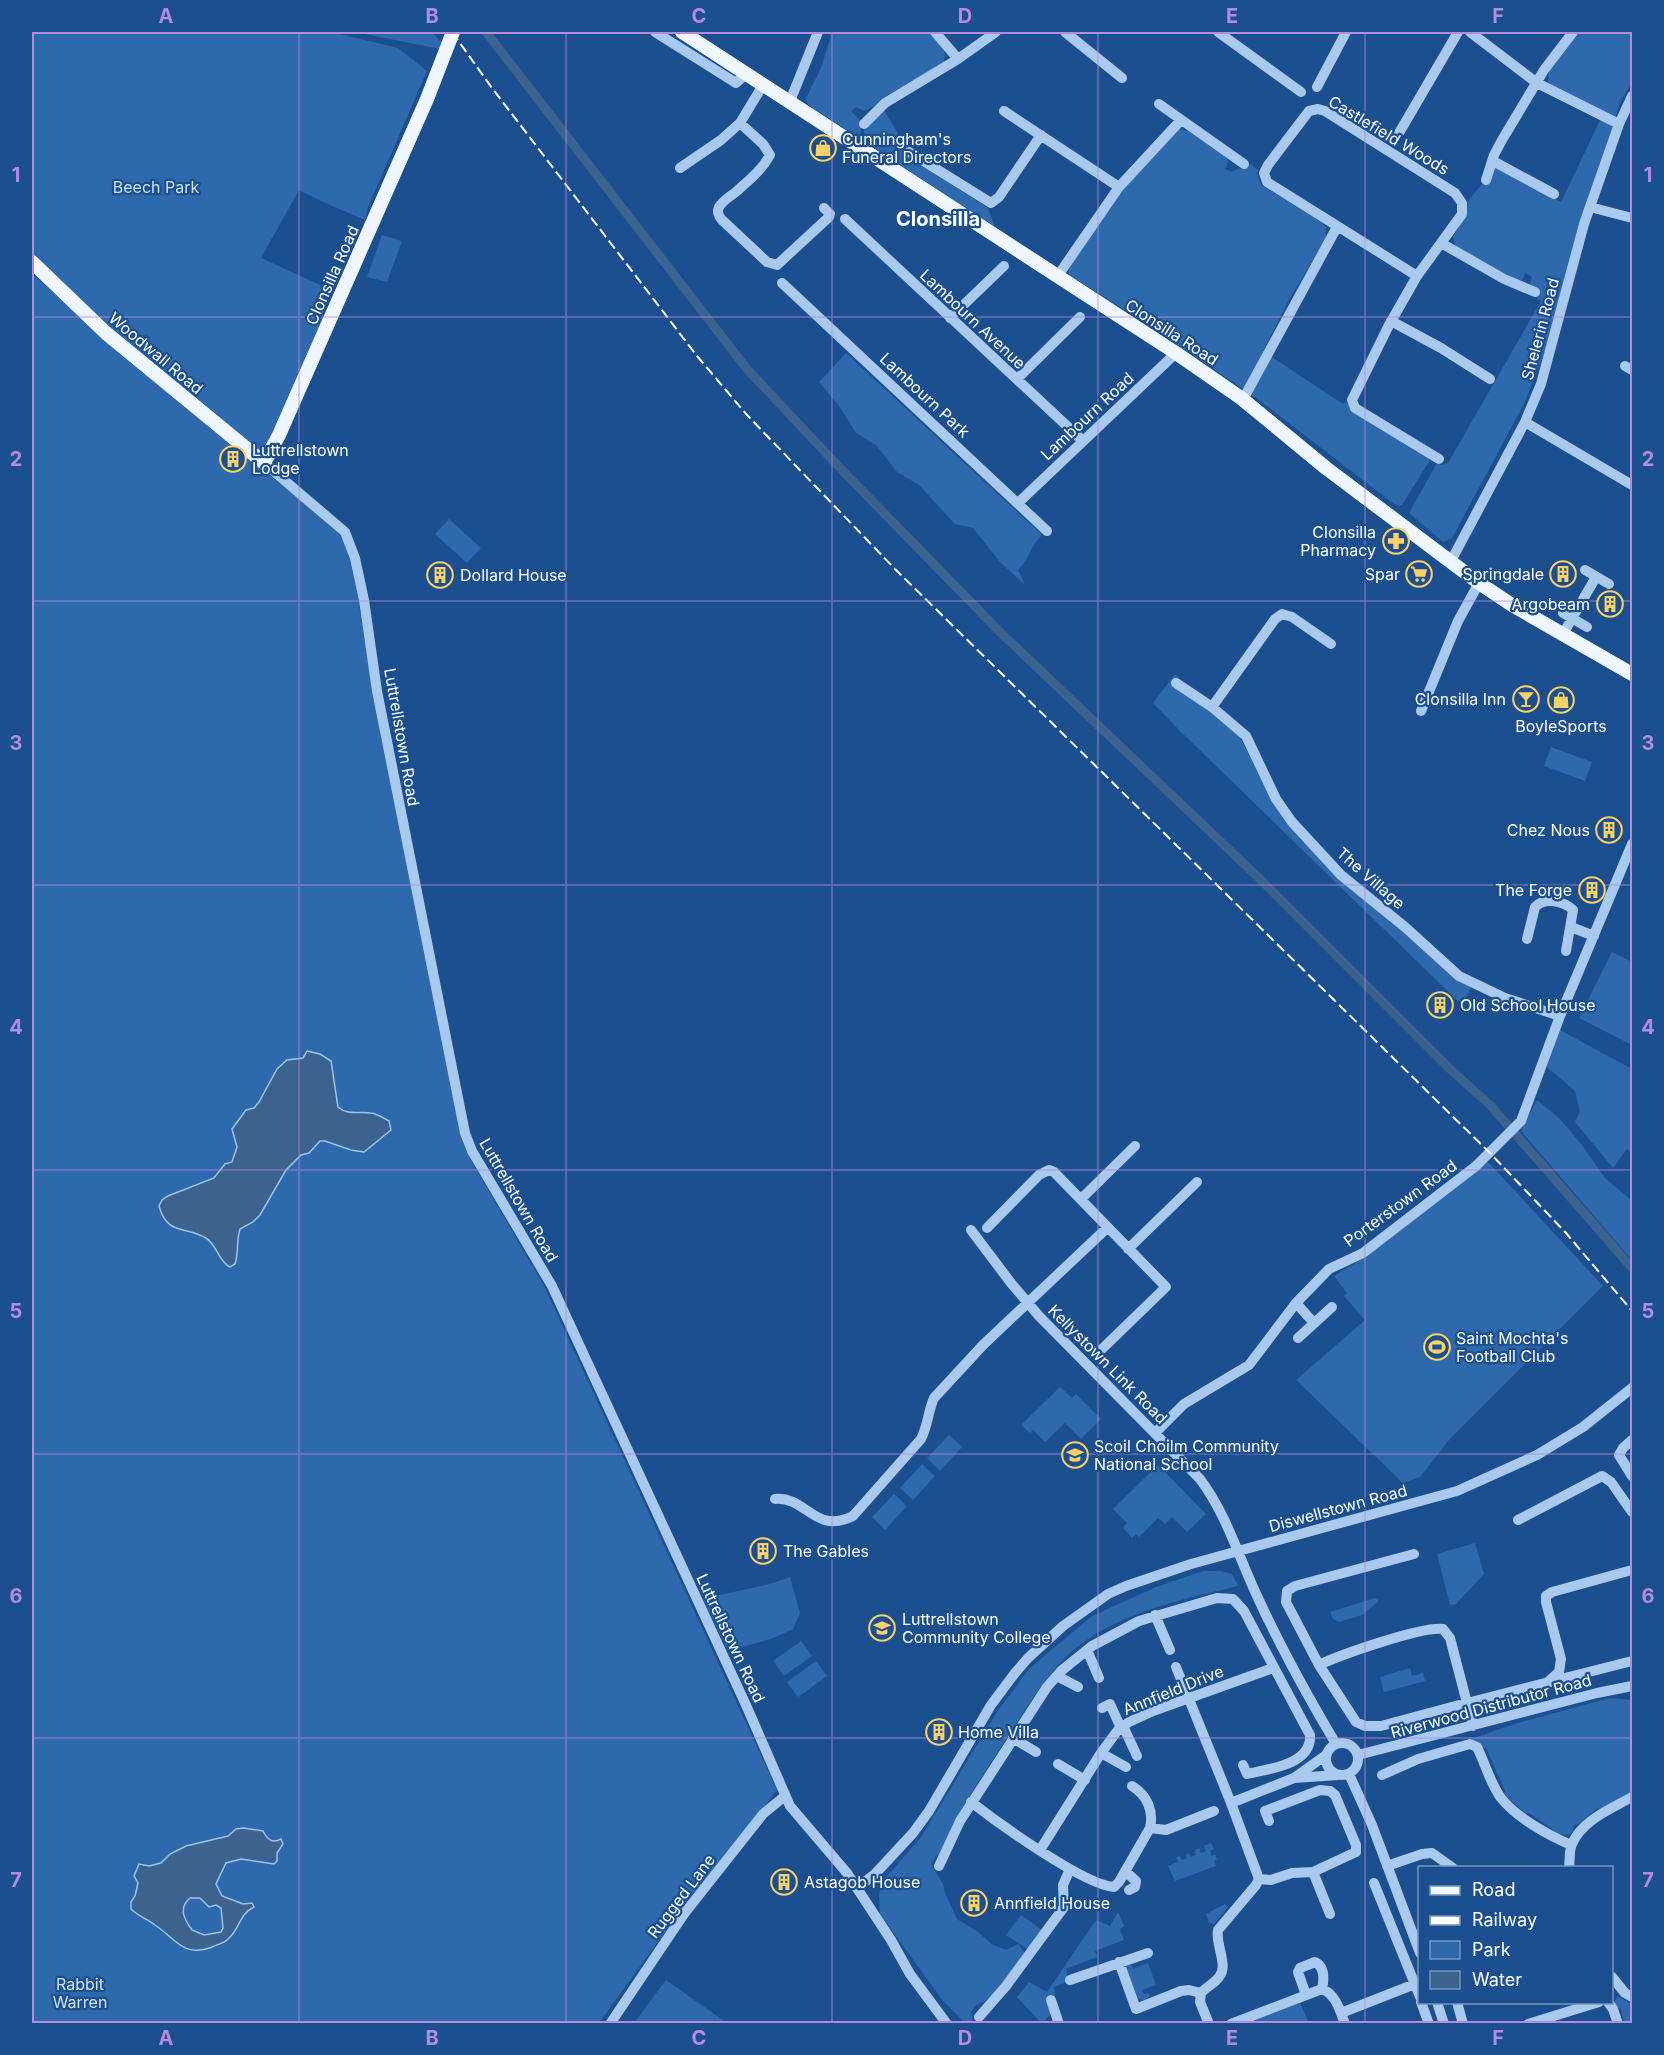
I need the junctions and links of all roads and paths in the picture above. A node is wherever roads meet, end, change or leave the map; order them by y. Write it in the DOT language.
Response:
graph roads {
  1 [pos="453,32"];
  2 [pos="655,32"];
  3 [pos="682,32"];
  4 [pos="818,32"];
  5 [pos="935,32"];
  6 [pos="996,32"];
  7 [pos="1065,32"];
  8 [pos="1218,32"];
  9 [pos="1346,32"];
  10 [pos="1458,32"];
  11 [pos="1470,32"];
  12 [pos="1573,32"];
  13 [pos="671,36"];
  14 [pos="958,59"];
  15 [pos="746,74"];
  16 [pos="1122,78"];
  17 [pos="1537,83"];
  18 [pos="763,85"];
  19 [pos="1317,87"];
  20 [pos="1301,92"];
  21 [pos="1632,96"];
  22 [pos="790,102"];
  23 [pos="1159,104"];
  24 [pos="1004,111"];
  25 [pos="1181,120"];
  26 [pos="740,123"];
  27 [pos="864,124"];
  28 [pos="1619,124"];
  29 [pos="1399,133"];
  30 [pos="1041,135"];
  31 [pos="909,152"];
  32 [pos="1493,161"];
  33 [pos="1237,164"];
  34 [pos="680,168"];
  35 [pos="1486,180"];
  36 [pos="1119,187"];
  37 [pos="1554,194"];
  38 [pos="1590,207"];
  39 [pos="824,208"];
  40 [pos="1632,218"];
  41 [pos="845,219"];
  42 [pos="1337,227"];
  43 [pos="1441,243"];
  44 [pos="32,262"];
  45 [pos="1004,266"];
  46 [pos="1417,276"];
  47 [pos="1057,277"];
  48 [pos="782,283"];
  49 [pos="1535,292"];
  50 [pos="1080,317"];
  51 [pos="950,318"];
  52 [pos="1392,321"];
  53 [pos="1176,353"];
  54 [pos="1017,379"];
  55 [pos="1490,379"];
  56 [pos="1241,398"];
  57 [pos="1525,422"];
  58 [pos="1082,440"];
  59 [pos="1439,459"];
  60 [pos="264,463"];
  61 [pos="1632,486"];
  62 [pos="1018,502"];
  63 [pos="1047,531"];
  64 [pos="1451,561"];
  65 [pos="1585,570"];
  66 [pos="1596,577"];
  67 [pos="1479,583"];
  68 [pos="1610,584"];
  69 [pos="1567,616"];
  70 [pos="1587,627"];
  71 [pos="1563,634"];
  72 [pos="1330,644"];
  73 [pos="1632,674"];
  74 [pos="1176,683"];
  75 [pos="1212,706"];
  76 [pos="1421,711"];
  77 [pos="1632,844"];
  78 [pos="1571,927"];
  79 [pos="1594,936"];
  80 [pos="1527,939"];
  81 [pos="1566,951"];
  82 [pos="1560,1016"];
  83 [pos="1135,1146"];
  84 [pos="1197,1182"];
  85 [pos="1081,1199"];
  86 [pos="987,1228"];
  87 [pos="1107,1228"];
  88 [pos="971,1230"];
  89 [pos="1128,1249"];
  90 [pos="1296,1303"];
  91 [pos="1028,1304"];
  92 [pos="1332,1307"];
  93 [pos="1314,1323"];
  94 [pos="1298,1338"];
  95 [pos="1102,1349"];
  96 [pos="1632,1388"];
  97 [pos="1155,1433"];
  98 [pos="1632,1440"];
  99 [pos="1632,1476"];
  100 [pos="775,1499"];
  101 [pos="1632,1512"];
  102 [pos="1518,1520"];
  103 [pos="1237,1552"];
  104 [pos="1414,1554"];
  105 [pos="1632,1570"];
  106 [pos="1155,1615"];
  107 [pos="1087,1650"];
  108 [pos="1170,1650"];
  109 [pos="1632,1661"];
  110 [pos="1319,1665"];
  111 [pos="1176,1667"];
  112 [pos="1274,1668"];
  113 [pos="1057,1676"];
  114 [pos="1099,1678"];
  115 [pos="1549,1681"];
  116 [pos="1632,1686"];
  117 [pos="1078,1687"];
  118 [pos="1189,1698"];
  119 [pos="1463,1704"];
  120 [pos="1102,1708"];
  121 [pos="1473,1726"];
  122 [pos="1122,1727"];
  123 [pos="1013,1738"];
  124 [pos="1336,1744"];
  125 [pos="1036,1752"];
  126 [pos="1101,1753"];
  127 [pos="1326,1755"];
  128 [pos="1358,1755"];
  129 [pos="1137,1756"];
  130 [pos="1058,1764"];
  131 [pos="1243,1765"];
  132 [pos="1125,1767"];
  133 [pos="1344,1774"];
  134 [pos="1382,1775"];
  135 [pos="1294,1779"];
  136 [pos="1085,1780"];
  137 [pos="1132,1786"];
  138 [pos="785,1796"];
  139 [pos="1632,1797"];
  140 [pos="971,1802"];
  141 [pos="1231,1803"];
  142 [pos="1214,1811"];
  143 [pos="1269,1821"];
  144 [pos="1150,1828"];
  145 [pos="1571,1845"];
  146 [pos="1040,1850"];
  147 [pos="939,1866"];
  148 [pos="1388,1866"];
  149 [pos="1450,1866"];
  150 [pos="1569,1866"];
  151 [pos="1070,1869"];
  152 [pos="1125,1871"];
  153 [pos="1313,1872"];
  154 [pos="1259,1879"];
  155 [pos="1374,1882"];
  156 [pos="857,1888"];
  157 [pos="1129,1890"];
  158 [pos="1330,1914"];
  159 [pos="1418,1950"];
  160 [pos="1148,1953"];
  161 [pos="1119,1962"];
  162 [pos="1613,1979"];
  163 [pos="1070,1980"];
  164 [pos="1415,1984"];
  165 [pos="1322,1989"];
  166 [pos="1201,1993"];
  167 [pos="1418,1994"];
  168 [pos="1306,1995"];
  169 [pos="1632,1997"];
  170 [pos="1051,2000"];
  171 [pos="1422,2004"];
  172 [pos="1438,2004"];
  173 [pos="1458,2004"];
  174 [pos="1593,2004"];
  175 [pos="1609,2004"];
  176 [pos="979,2017"];
  177 [pos="1343,2018"];
  178 [pos="610,2024"];
  179 [pos="947,2024"];
  180 [pos="1059,2024"];
  181 [pos="1209,2024"];
  182 [pos="1230,2024"];
  183 [pos="1429,2024"];
  184 [pos="1444,2024"];
  185 [pos="1463,2024"];
  186 [pos="1528,2024"];
  187 [pos="1618,2024"];
  1 -- 60 [label="main road, Clonsilla Road"];
  2 -- 13 [label="street"];
  3 -- 15 [label="main road, Clonsilla Road"];
  4 -- 22 [label="street"];
  5 -- 14 [label="street"];
  6 -- 14 [label="street"];
  7 -- 16 [label="street"];
  8 -- 20 [label="street"];
  9 -- 19 [label="street"];
  10 -- 29 [label="street"];
  11 -- 17 [label="street"];
  12 -- 17 [label="street"];
  13 -- 15 [label="street"];
  14 -- 27 [label="street"];
  15 -- 18 [label="main road, Clonsilla Road"];
  17 -- 28 [label="street"];
  17 -- 32 [label="street"];
  18 -- 22 [label="main road, Clonsilla Road"];
  18 -- 26 [label="street"];
  21 -- 28 [label="street, Shelerin Road"];
  22 -- 47 [label="main road, Clonsilla Road"];
  23 -- 25 [label="street"];
  24 -- 30 [label="street"];
  25 -- 33 [label="street"];
  25 -- 36 [label="street"];
  26 -- 34 [label="street"];
  26 -- 39 [label="street"];
  28 -- 38 [label="street, Shelerin Road"];
  30 -- 31 [label="street"];
  30 -- 36 [label="street"];
  32 -- 35 [label="street"];
  32 -- 37 [label="street"];
  36 -- 47 [label="street"];
  38 -- 40 [label="street"];
  38 -- 57 [label="street, Shelerin Road"];
  41 -- 51 [label="street, Lambourn Avenue"];
  42 -- 43 [label="street, Castlefield Woods"];
  42 -- 46 [label="street, Castlefield Woods"];
  42 -- 56 [label="street"];
  43 -- 46 [label="street, Castlefield Woods"];
  43 -- 49 [label="street"];
  44 -- 60 [label="main road, Woodwall Road"];
  45 -- 51 [label="street"];
  46 -- 52 [label="street, Castlefield Woods"];
  47 -- 53 [label="main road, Clonsilla Road"];
  48 -- 62 [label="street, Lambourn Park"];
  50 -- 54 [label="street"];
  51 -- 54 [label="street, Lambourn Avenue"];
  52 -- 55 [label="street"];
  52 -- 59 [label="street, Castlefield Woods"];
  53 -- 56 [label="main road, Clonsilla Road"];
  53 -- 58 [label="street, Lambourn Road"];
  54 -- 58 [label="street, Lambourn Avenue"];
  56 -- 64 [label="main road, Clonsilla Road"];
  57 -- 61 [label="street"];
  57 -- 64 [label="street, Shelerin Road"];
  58 -- 62 [label="street, Lambourn Road"];
  60 -- 138 [label="street, Luttrellstown Road"];
  62 -- 63 [label="street, Lambourn Park"];
  64 -- 67 [label="main road, Clonsilla Road"];
  65 -- 66 [label="street"];
  66 -- 68 [label="street"];
  66 -- 69 [label="street"];
  67 -- 71 [label="main road, Clonsilla Road"];
  67 -- 76 [label="street"];
  69 -- 70 [label="street"];
  69 -- 71 [label="street"];
  71 -- 73 [label="main road, Clonsilla Road"];
  72 -- 75 [label="street"];
  74 -- 75 [label="street, The Village"];
  75 -- 82 [label="street, The Village"];
  77 -- 79 [label="street"];
  78 -- 79 [label="street"];
  78 -- 80 [label="street"];
  78 -- 81 [label="street"];
  79 -- 82 [label="street"];
  82 -- 90 [label="street, Porterstown Road"];
  83 -- 85 [label="street"];
  84 -- 89 [label="street"];
  85 -- 86 [label="street"];
  85 -- 87 [label="street"];
  87 -- 89 [label="street"];
  87 -- 91 [label="street"];
  88 -- 91 [label="street, Kellystown Link Road"];
  89 -- 95 [label="street"];
  90 -- 93 [label="street"];
  90 -- 97 [label="street, Porterstown Road"];
  91 -- 97 [label="street, Kellystown Link Road"];
  91 -- 100 [label="street"];
  92 -- 93 [label="street"];
  93 -- 94 [label="street"];
  96 -- 103 [label="street, Diswellstown Road"];
  97 -- 103 [label="street, Kellystown Link Road"];
  98 -- 99 [label="street"];
  101 -- 102 [label="street"];
  103 -- 124 [label="street"];
  103 -- 156 [label="street, Diswellstown Road"];
  104 -- 110 [label="street"];
  105 -- 115 [label="street"];
  106 -- 107 [label="street"];
  106 -- 108 [label="street"];
  106 -- 112 [label="street"];
  107 -- 113 [label="street"];
  107 -- 114 [label="street"];
  109 -- 115 [label="street"];
  110 -- 119 [label="street"];
  110 -- 119 [label="street"];
  111 -- 118 [label="street"];
  112 -- 118 [label="street, Annfield Drive"];
  112 -- 131 [label="street"];
  113 -- 117 [label="street"];
  113 -- 123 [label="street"];
  115 -- 119 [label="street"];
  116 -- 121 [label="street, Riverwood Distributor Road"];
  118 -- 122 [label="street, Annfield Drive"];
  118 -- 141 [label="street"];
  119 -- 121 [label="street"];
  120 -- 122 [label="street"];
  121 -- 128 [label="street, Riverwood Distributor Road"];
  122 -- 126 [label="street, Annfield Drive"];
  122 -- 129 [label="street"];
  123 -- 125 [label="street"];
  123 -- 140 [label="street"];
  124 -- 127 [label="street"];
  124 -- 128 [label="street"];
  126 -- 132 [label="street"];
  126 -- 136 [label="street, Annfield Drive"];
  127 -- 133 [label="street"];
  127 -- 135 [label="street"];
  128 -- 133 [label="street"];
  130 -- 136 [label="street"];
  133 -- 135 [label="street"];
  133 -- 148 [label="street"];
  134 -- 145 [label="street"];
  135 -- 141 [label="street"];
  136 -- 146 [label="street, Annfield Drive"];
  137 -- 144 [label="street"];
  138 -- 156 [label="street, Luttrellstown Road"];
  138 -- 178 [label="street, Rugged Lane"];
  139 -- 145 [label="street"];
  140 -- 146 [label="street"];
  140 -- 147 [label="street"];
  141 -- 154 [label="street"];
  142 -- 144 [label="street"];
  143 -- 153 [label="street"];
  144 -- 152 [label="street"];
  145 -- 150 [label="street"];
  146 -- 151 [label="street"];
  148 -- 149 [label="street"];
  148 -- 159 [label="street"];
  151 -- 152 [label="street"];
  151 -- 176 [label="street"];
  152 -- 157 [label="street"];
  153 -- 154 [label="street"];
  153 -- 158 [label="street"];
  154 -- 166 [label="street"];
  155 -- 164 [label="street"];
  156 -- 179 [label="street"];
  160 -- 161 [label="street"];
  161 -- 163 [label="street"];
  161 -- 166 [label="street"];
  162 -- 169 [label="street"];
  164 -- 167 [label="street"];
  164 -- 177 [label="street"];
  165 -- 168 [label="street"];
  165 -- 168 [label="street"];
  165 -- 177 [label="street"];
  166 -- 181 [label="street"];
  168 -- 182 [label="street"];
  170 -- 180 [label="street"];
  171 -- 183 [label="street"];
  172 -- 184 [label="street"];
  173 -- 185 [label="street"];
  174 -- 186 [label="street"];
  175 -- 187 [label="street"];
}
